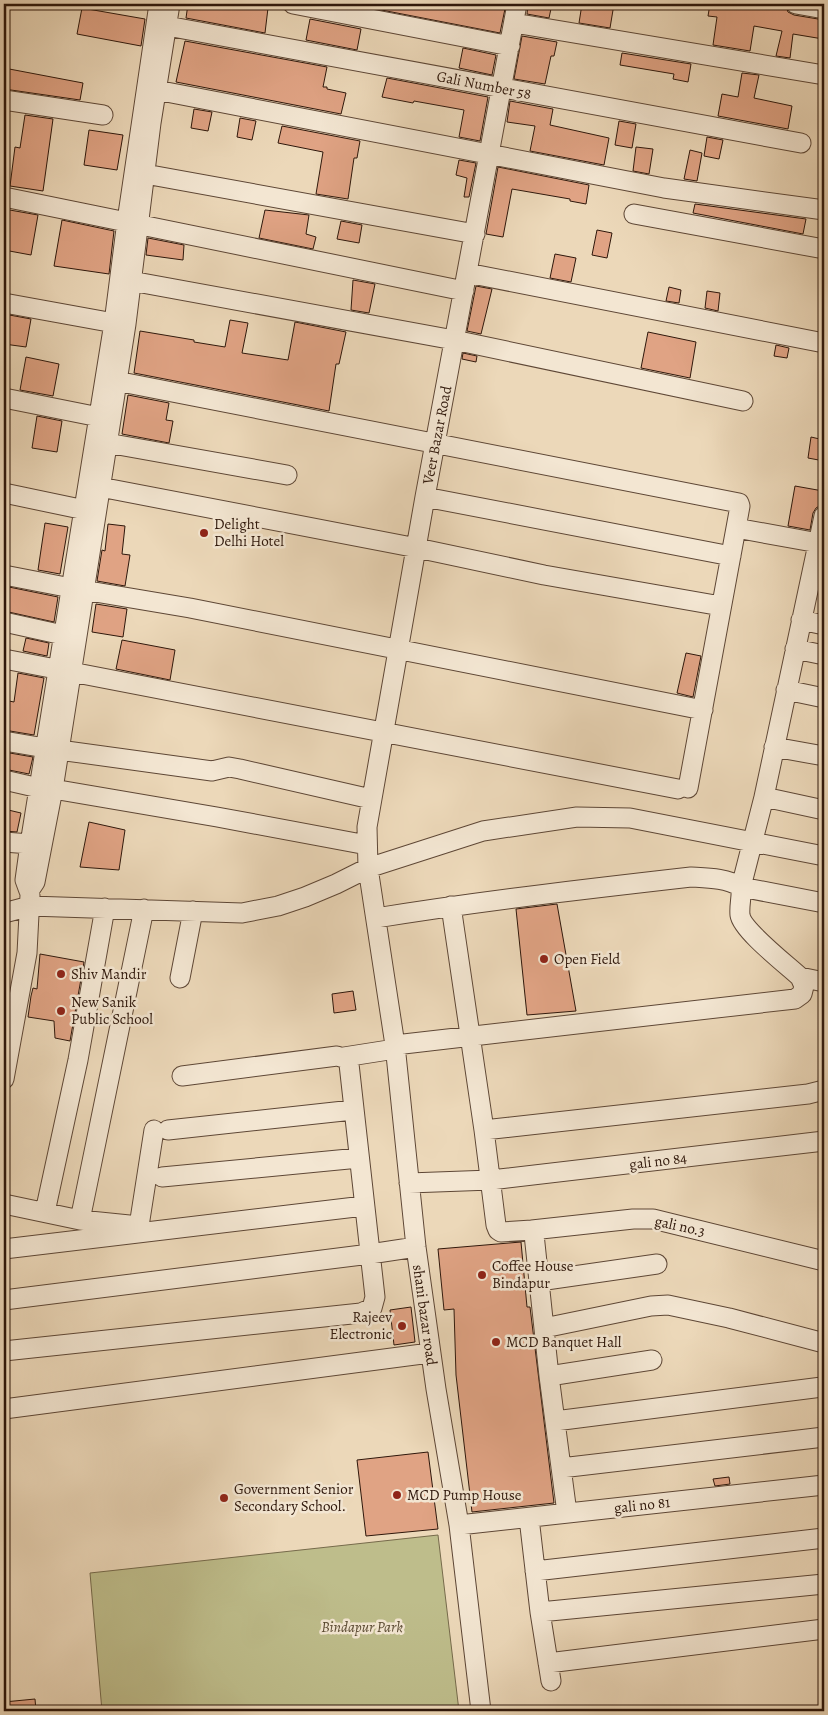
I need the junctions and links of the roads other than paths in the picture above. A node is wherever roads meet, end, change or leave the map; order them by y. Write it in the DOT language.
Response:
graph roads {
  1 [pos="159,4"];
  2 [pos="170,4"];
  3 [pos="293,4"];
  4 [pos="518,4"];
  5 [pos="796,4"];
  6 [pos="824,9"];
  7 [pos="514,23"];
  8 [pos="167,26"];
  9 [pos="510,46"];
  10 [pos="824,75"];
  11 [pos="502,89"];
  12 [pos="156,90"];
  13 [pos="4,100"];
  14 [pos="104,115"];
  15 [pos="801,144"];
  16 [pos="490,153"];
  17 [pos="145,174"];
  18 [pos="4,197"];
  19 [pos="824,210"];
  20 [pos="634,214"];
  21 [pos="132,223"];
  22 [pos="475,234"];
  23 [pos="824,249"];
  24 [pos="131,281"];
  25 [pos="465,282"];
  26 [pos="4,303"];
  27 [pos="114,323"];
  28 [pos="454,340"];
  29 [pos="824,343"];
  30 [pos="116,382"];
  31 [pos="4,398"];
  32 [pos="743,401"];
  33 [pos="99,417"];
  34 [pos="107,443"];
  35 [pos="436,443"];
  36 [pos="287,475"];
  37 [pos="100,487"];
  38 [pos="4,493"];
  39 [pos="425,497"];
  40 [pos="85,510"];
  41 [pos="824,516"];
  42 [pos="736,528"];
  43 [pos="822,544"];
  44 [pos="417,548"];
  45 [pos="731,556"];
  46 [pos="4,575"];
  47 [pos="77,589"];
  48 [pos="722,606"];
  49 [pos="801,620"];
  50 [pos="4,622"];
  51 [pos="824,625"];
  52 [pos="63,635"];
  53 [pos="398,649"];
  54 [pos="795,649"];
  55 [pos="824,655"];
  56 [pos="4,659"];
  57 [pos="64,670"];
  58 [pos="786,690"];
  59 [pos="824,698"];
  60 [pos="703,710"];
  61 [pos="383,733"];
  62 [pos="4,741"];
  63 [pos="774,747"];
  64 [pos="52,749"];
  65 [pos="824,756"];
  66 [pos="4,780"];
  67 [pos="46,788"];
  68 [pos="764,797"];
  69 [pos="371,799"];
  70 [pos="824,810"];
  71 [pos="4,842"];
  72 [pos="752,842"];
  73 [pos="30,844"];
  74 [pos="367,845"];
  75 [pos="824,856"];
  76 [pos="368,868"];
  77 [pos="741,887"];
  78 [pos="30,898"];
  79 [pos="824,903"];
  80 [pos="451,906"];
  81 [pos="105,908"];
  82 [pos="144,909"];
  83 [pos="194,911"];
  84 [pos="4,913"];
  85 [pos="376,918"];
  86 [pos="800,977"];
  87 [pos="180,978"];
  88 [pos="824,982"];
  89 [pos="471,1037"];
  90 [pos="395,1047"];
  91 [pos="7,1048"];
  92 [pos="344,1057"];
  93 [pos="182,1076"];
  94 [pos="4,1079"];
  95 [pos="824,1090"];
  96 [pos="353,1110"];
  97 [pos="484,1130"];
  98 [pos="824,1141"];
  99 [pos="359,1158"];
  100 [pos="162,1177"];
  101 [pos="491,1180"];
  102 [pos="409,1183"];
  103 [pos="4,1204"];
  104 [pos="364,1206"];
  105 [pos="44,1212"];
  106 [pos="80,1220"];
  107 [pos="532,1230"];
  108 [pos="416,1247"];
  109 [pos="4,1249"];
  110 [pos="370,1254"];
  111 [pos="824,1261"];
  112 [pos="657,1264"];
  113 [pos="539,1281"];
  114 [pos="4,1300"];
  115 [pos="544,1328"];
  116 [pos="824,1343"];
  117 [pos="4,1351"];
  118 [pos="430,1353"];
  119 [pos="652,1360"];
  120 [pos="549,1376"];
  121 [pos="822,1387"];
  122 [pos="4,1409"];
  123 [pos="555,1421"];
  124 [pos="824,1437"];
  125 [pos="561,1468"];
  126 [pos="824,1485"];
  127 [pos="566,1513"];
  128 [pos="529,1518"];
  129 [pos="459,1525"];
  130 [pos="824,1538"];
  131 [pos="535,1571"];
  132 [pos="824,1584"];
  133 [pos="540,1612"];
  134 [pos="824,1629"];
  135 [pos="481,1711"];
  1 -- 21 [label="street"];
  2 -- 8 [label="street"];
  3 -- 9 [label="street"];
  4 -- 7 [label="street, Veer Bazar Road"];
  5 -- 6 [label="street"];
  7 -- 9 [label="street, Veer Bazar Road"];
  7 -- 10 [label="street"];
  8 -- 11 [label="street, Gali Number 58"];
  8 -- 12 [label="street"];
  9 -- 11 [label="street, Veer Bazar Road"];
  11 -- 15 [label="street, Gali Number 58"];
  11 -- 16 [label="street, Veer Bazar Road"];
  12 -- 16 [label="street"];
  12 -- 17 [label="street"];
  13 -- 14 [label="street"];
  16 -- 19 [label="street"];
  16 -- 22 [label="street, Veer Bazar Road"];
  17 -- 21 [label="street"];
  17 -- 22 [label="street"];
  18 -- 21 [label="street"];
  20 -- 23 [label="street"];
  21 -- 24 [label="street"];
  21 -- 25 [label="street"];
  21 -- 27 [label="street"];
  22 -- 25 [label="street, Veer Bazar Road"];
  24 -- 28 [label="street"];
  24 -- 30 [label="street"];
  25 -- 28 [label="street, Veer Bazar Road"];
  25 -- 29 [label="street"];
  26 -- 27 [label="street"];
  27 -- 33 [label="street"];
  28 -- 32 [label="street"];
  28 -- 35 [label="street, Veer Bazar Road"];
  30 -- 34 [label="street"];
  30 -- 35 [label="street"];
  31 -- 33 [label="street"];
  33 -- 40 [label="street"];
  34 -- 36 [label="street"];
  34 -- 37 [label="street"];
  35 -- 39 [label="street, Veer Bazar Road"];
  35 -- 42 [label="street"];
  37 -- 44 [label="street"];
  37 -- 47 [label="street"];
  38 -- 40 [label="street"];
  39 -- 44 [label="street, Veer Bazar Road"];
  39 -- 45 [label="street"];
  40 -- 47 [label="street"];
  41 -- 43 [label="street"];
  42 -- 43 [label="street"];
  42 -- 45 [label="street"];
  43 -- 49 [label="street"];
  44 -- 48 [label="street"];
  44 -- 53 [label="street, Veer Bazar Road"];
  45 -- 48 [label="street"];
  46 -- 47 [label="street"];
  47 -- 52 [label="street"];
  47 -- 53 [label="street"];
  47 -- 57 [label="street"];
  48 -- 60 [label="street"];
  49 -- 51 [label="street"];
  49 -- 54 [label="street"];
  50 -- 52 [label="street"];
  52 -- 57 [label="street"];
  53 -- 60 [label="street"];
  53 -- 61 [label="street, Veer Bazar Road"];
  54 -- 55 [label="street"];
  54 -- 58 [label="street"];
  56 -- 57 [label="street"];
  57 -- 61 [label="street"];
  57 -- 64 [label="street"];
  58 -- 59 [label="street"];
  58 -- 63 [label="street"];
  60 -- 61 [label="street"];
  61 -- 69 [label="street, Veer Bazar Road"];
  62 -- 64 [label="street"];
  63 -- 65 [label="street"];
  63 -- 68 [label="street"];
  64 -- 67 [label="street"];
  64 -- 69 [label="street"];
  66 -- 67 [label="street"];
  67 -- 73 [label="street"];
  67 -- 74 [label="street"];
  67 -- 78 [label="street"];
  68 -- 70 [label="street"];
  68 -- 72 [label="street"];
  69 -- 74 [label="street, Veer Bazar Road"];
  71 -- 73 [label="street"];
  72 -- 75 [label="street"];
  72 -- 76 [label="street"];
  72 -- 77 [label="street"];
  73 -- 78 [label="street"];
  74 -- 76 [label="street, Veer Bazar Road"];
  76 -- 83 [label="street"];
  76 -- 85 [label="street, Veer Bazar Road"];
  77 -- 79 [label="street"];
  77 -- 80 [label="street"];
  77 -- 86 [label="street"];
  78 -- 81 [label="street"];
  78 -- 84 [label="street"];
  78 -- 91 [label="street"];
  80 -- 85 [label="street"];
  80 -- 89 [label="street"];
  81 -- 82 [label="street"];
  81 -- 105 [label="street"];
  82 -- 83 [label="street"];
  82 -- 106 [label="street"];
  83 -- 87 [label="street"];
  85 -- 90 [label="street, shani bazar road"];
  86 -- 88 [label="street"];
  86 -- 89 [label="street"];
  89 -- 90 [label="street"];
  89 -- 97 [label="street"];
  90 -- 92 [label="street"];
  90 -- 102 [label="street, shani bazar road"];
  91 -- 94 [label="street"];
  92 -- 93 [label="street"];
  92 -- 96 [label="street"];
  95 -- 97 [label="street"];
  96 -- 99 [label="street"];
  96 -- 106 [label="street"];
  97 -- 101 [label="street"];
  98 -- 101 [label="street, gali no 84"];
  99 -- 100 [label="street"];
  99 -- 104 [label="street"];
  101 -- 102 [label="street, gali no 84"];
  101 -- 107 [label="street, gali no.3"];
  102 -- 108 [label="street, shani bazar road"];
  103 -- 105 [label="street"];
  104 -- 109 [label="street"];
  104 -- 110 [label="street"];
  105 -- 106 [label="street"];
  107 -- 111 [label="street, gali no.3"];
  107 -- 113 [label="street"];
  108 -- 110 [label="street"];
  108 -- 118 [label="street, shani bazar road"];
  110 -- 114 [label="street"];
  110 -- 117 [label="street"];
  112 -- 113 [label="street"];
  113 -- 115 [label="street"];
  115 -- 116 [label="street"];
  115 -- 120 [label="street"];
  118 -- 122 [label="street"];
  118 -- 129 [label="street, shani bazar road"];
  119 -- 120 [label="street"];
  120 -- 123 [label="street"];
  121 -- 123 [label="street"];
  123 -- 125 [label="street"];
  124 -- 125 [label="street"];
  125 -- 127 [label="street"];
  126 -- 127 [label="street, gali no 81"];
  127 -- 128 [label="street, gali no 81"];
  128 -- 129 [label="street, gali no 81"];
  128 -- 131 [label="street"];
  129 -- 135 [label="street, shani bazar road"];
  130 -- 131 [label="street"];
  131 -- 133 [label="street"];
  132 -- 133 [label="street"];
  133 -- 134 [label="street"];
}
